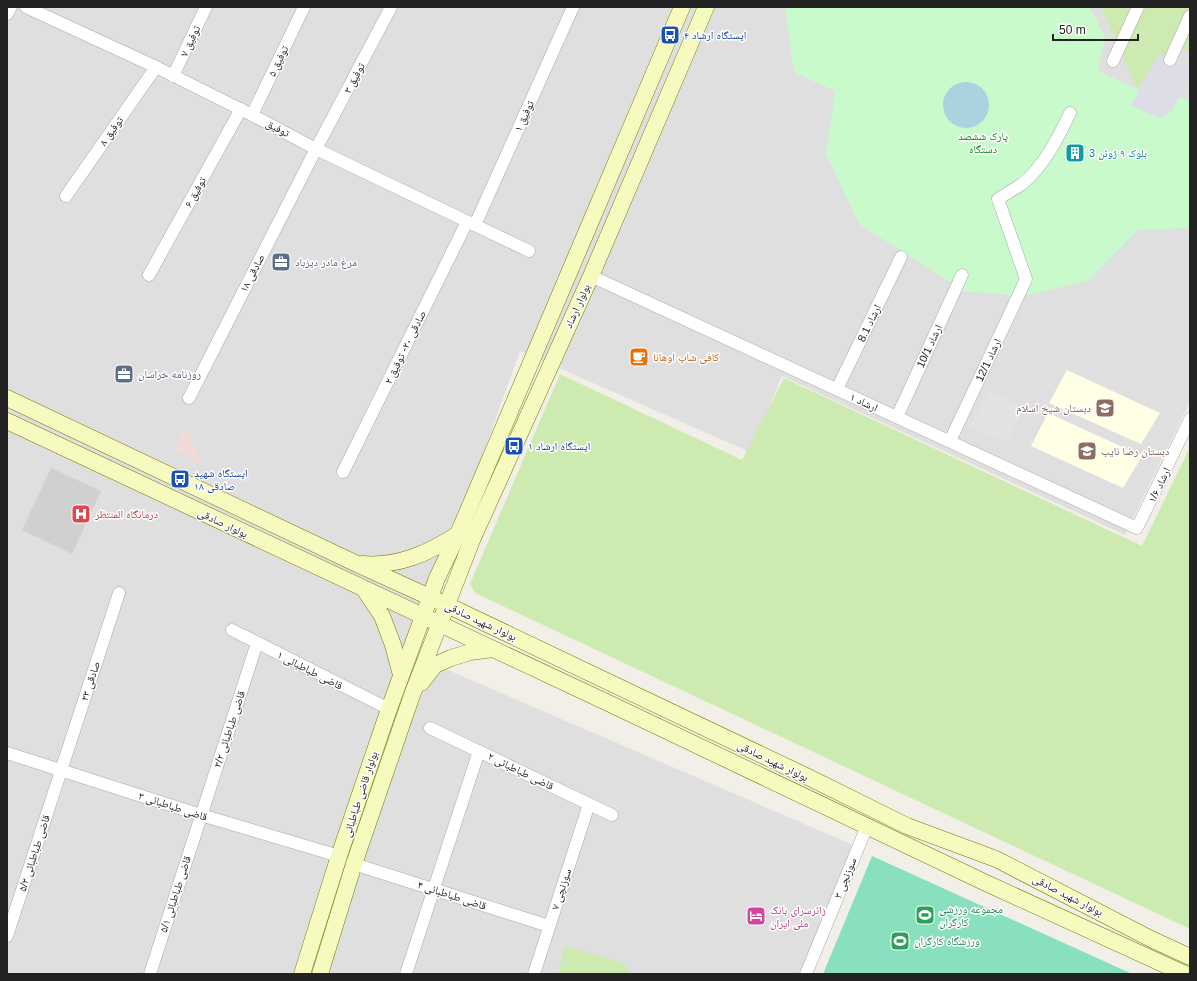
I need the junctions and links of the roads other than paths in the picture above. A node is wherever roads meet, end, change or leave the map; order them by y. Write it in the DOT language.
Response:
graph roads {
  1 [pos="11,7"];
  2 [pos="206,7"];
  3 [pos="304,7"];
  4 [pos="391,7"];
  5 [pos="573,7"];
  6 [pos="682,7"];
  7 [pos="706,7"];
  8 [pos="1138,7"];
  9 [pos="32,8"];
  10 [pos="7,14"];
  11 [pos="1190,16"];
  12 [pos="1170,60"];
  13 [pos="1113,61"];
  14 [pos="156,67"];
  15 [pos="174,76"];
  16 [pos="247,112"];
  17 [pos="1070,113"];
  18 [pos="316,149"];
  19 [pos="66,196"];
  20 [pos="471,223"];
  21 [pos="529,251"];
  22 [pos="901,257"];
  23 [pos="149,275"];
  24 [pos="591,276"];
  25 [pos="962,276"];
  26 [pos="837,389"];
  27 [pos="7,398"];
  28 [pos="189,398"];
  29 [pos="897,417"];
  30 [pos="1190,419"];
  31 [pos="7,421"];
  32 [pos="950,441"];
  33 [pos="343,472"];
  34 [pos="1138,528"];
  35 [pos="458,534"];
  36 [pos="357,564"];
  37 [pos="364,589"];
  38 [pos="119,593"];
  39 [pos="430,598"];
  40 [pos="447,605"];
  41 [pos="423,616"];
  42 [pos="439,624"];
  43 [pos="232,630"];
  44 [pos="257,643"];
  45 [pos="493,649"];
  46 [pos="401,675"];
  47 [pos="412,695"];
  48 [pos="389,709"];
  49 [pos="430,728"];
  50 [pos="479,751"];
  51 [pos="7,753"];
  52 [pos="61,770"];
  53 [pos="589,804"];
  54 [pos="201,815"];
  55 [pos="612,815"];
  56 [pos="867,826"];
  57 [pos="340,856"];
  58 [pos="996,859"];
  59 [pos="354,864"];
  60 [pos="986,883"];
  61 [pos="434,889"];
  62 [pos="549,926"];
  63 [pos="7,936"];
  64 [pos="1190,957"];
  65 [pos="150,974"];
  66 [pos="302,974"];
  67 [pos="320,974"];
  68 [pos="406,974"];
  69 [pos="534,974"];
  70 [pos="806,974"];
  71 [pos="1185,974"];
  1 -- 10 [label="street"];
  2 -- 15 [label="street, توفیق ۷"];
  3 -- 16 [label="street, توفیق ۵"];
  4 -- 18 [label="street, توفیق ۳"];
  5 -- 20 [label="street, توفیق ۱"];
  6 -- 35 [label="main road, بولوار ارشاد"];
  7 -- 24 [label="main road, بولوار ارشاد"];
  8 -- 13 [label="street"];
  9 -- 14 [label="street, توفیق"];
  11 -- 12 [label="street"];
  14 -- 15 [label="street, توفیق"];
  14 -- 19 [label="street, توفیق ۸"];
  15 -- 16 [label="street, توفیق"];
  16 -- 18 [label="street, توفیق"];
  16 -- 23 [label="street, توفیق ۶"];
  17 -- 32 [label="street, ارشاد 12/1"];
  18 -- 20 [label="street, توفیق"];
  18 -- 28 [label="street, صادقی ۱۸"];
  20 -- 21 [label="street, توفیق"];
  20 -- 33 [label="street, صادقی ۲۰- توفیق ۲"];
  22 -- 26 [label="street, ارشاد 8.1"];
  24 -- 26 [label="street, ارشاد ۱"];
  24 -- 40 [label="main road, بولوار ارشاد"];
  25 -- 29 [label="street, ارشاد 10/1"];
  26 -- 29 [label="street, ارشاد ۱"];
  27 -- 36 [label="main road, بولوار صادقی"];
  29 -- 32 [label="street, ارشاد ۱"];
  30 -- 34 [label="street, ارشاد ۱/۶"];
  31 -- 37 [label="main road, بولوار صادقی"];
  32 -- 34 [label="street, ارشاد ۱"];
  35 -- 36 [label="main road"];
  35 -- 39 [label="main road, بولوار ارشاد"];
  36 -- 39 [label="main road, بولوار شهید صادقی"];
  37 -- 41 [label="main road, بولوار صادقی"];
  37 -- 46 [label="main road"];
  38 -- 52 [label="street, صادقی ۲۳"];
  39 -- 40 [label="main road, بولوار شهید صادقی"];
  39 -- 41 [label="main road, بولوار ارشاد"];
  40 -- 42 [label="main road, بولوار ارشاد"];
  40 -- 58 [label="main road, بولوار شهید صادقی"];
  41 -- 42 [label="main road, بولوار صادقی"];
  41 -- 46 [label="main road, بولوار قاضی طباطبائی"];
  42 -- 45 [label="main road, بولوار شهید صادقی"];
  42 -- 47 [label="main road, بولوار قاضی طباطبائی"];
  43 -- 44 [label="street, قاضی طباطبائی ۱"];
  44 -- 48 [label="street, قاضی طباطبائی ۱"];
  44 -- 54 [label="street, قاضی طباطبائی ۳/۲"];
  45 -- 47 [label="main road"];
  45 -- 56 [label="main road, بولوار شهید صادقی"];
  46 -- 48 [label="main road, بولوار قاضی طباطبائی"];
  47 -- 59 [label="main road, بولوار قاضی طباطبائی"];
  48 -- 57 [label="main road, بولوار قاضی طباطبائی"];
  49 -- 50 [label="street, قاضی طباطبائی ۲"];
  50 -- 53 [label="street, قاضی طباطبائی ۲"];
  50 -- 61 [label="street"];
  51 -- 52 [label="street, قاضی طباطبائی ۳"];
  52 -- 54 [label="street, قاضی طباطبائی ۳"];
  52 -- 63 [label="street, قاضی طباطبائی ۵/۳"];
  53 -- 55 [label="street, قاضی طباطبائی ۲"];
  53 -- 62 [label="street, سوزنچی ۷"];
  54 -- 57 [label="street, قاضی طباطبائی ۳"];
  54 -- 65 [label="street, قاضی طباطبائی ۵/۱"];
  56 -- 60 [label="main road, بولوار شهید صادقی"];
  56 -- 70 [label="street, سوزنچی ۳"];
  57 -- 66 [label="main road, بولوار قاضی طباطبائی"];
  58 -- 60 [label="main road"];
  58 -- 64 [label="main road, بولوار شهید صادقی"];
  59 -- 61 [label="street, قاضی طباطبائی ۴"];
  59 -- 67 [label="main road, بولوار قاضی طباطبائی"];
  60 -- 71 [label="main road, بولوار شهید صادقی"];
  61 -- 62 [label="street, قاضی طباطبائی ۴"];
  61 -- 68 [label="street"];
  62 -- 69 [label="street, سوزنچی ۷"];
}
